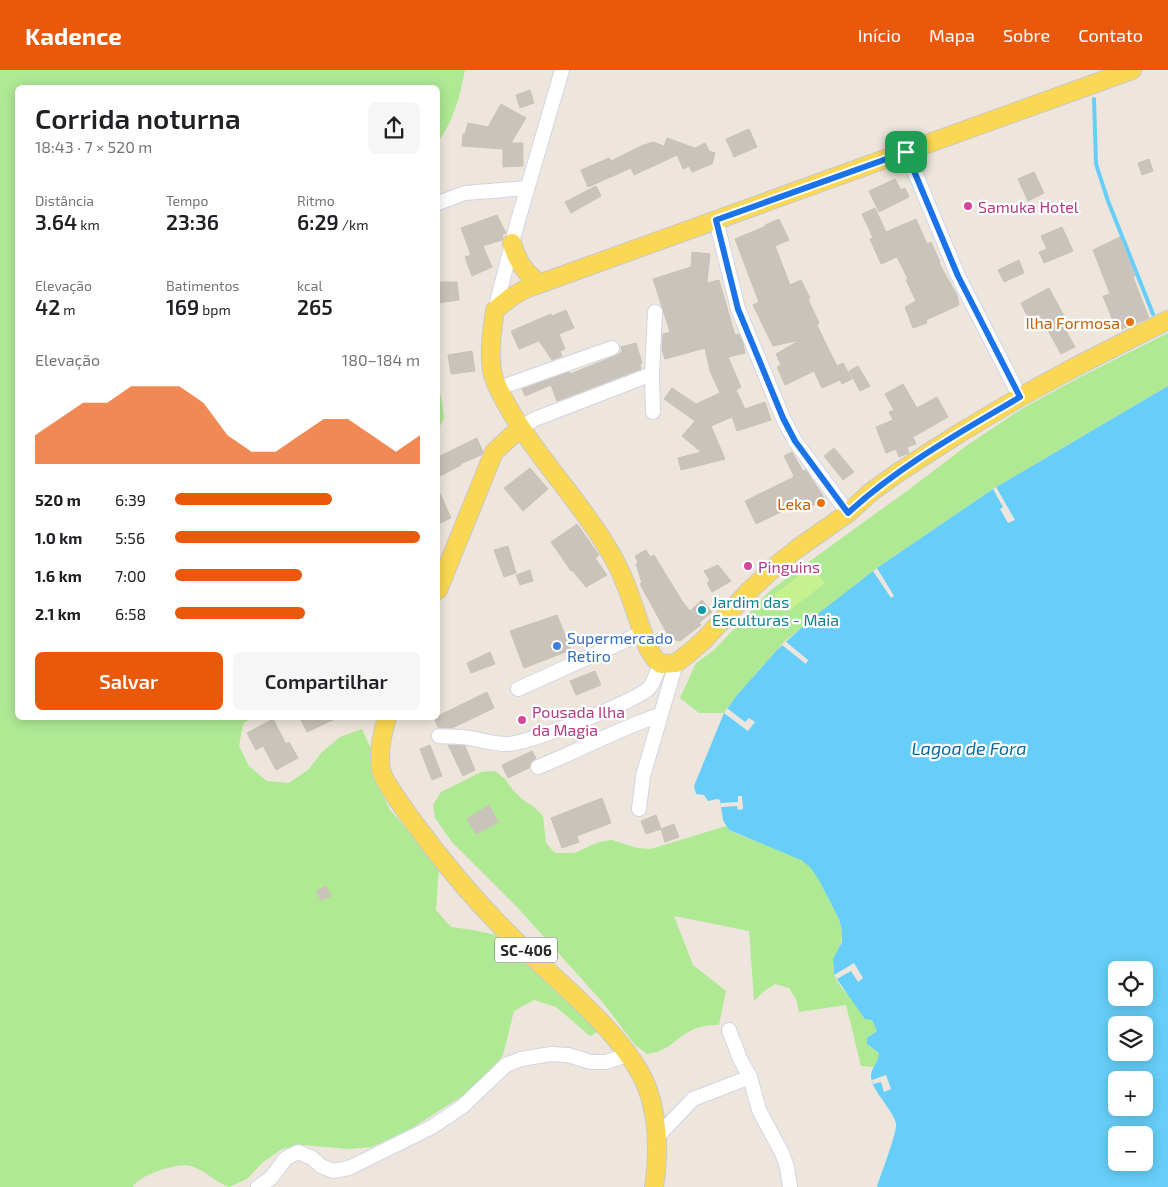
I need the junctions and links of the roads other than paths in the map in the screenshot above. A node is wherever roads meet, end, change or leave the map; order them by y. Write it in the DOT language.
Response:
graph roads {
  1 [pos="562,70"];
  2 [pos="1132,70"];
  3 [pos="906,152"];
  4 [pos="527,188"];
  5 [pos="440,202"];
  6 [pos="716,220"];
  7 [pos="512,243"];
  8 [pos="540,283"];
  9 [pos="495,310"];
  10 [pos="655,312"];
  11 [pos="1168,320"];
  12 [pos="612,348"];
  13 [pos="652,374"];
  14 [pos="499,388"];
  15 [pos="1020,397"];
  16 [pos="653,412"];
  17 [pos="520,428"];
  18 [pos="848,513"];
  19 [pos="440,585"];
  20 [pos="642,633"];
  21 [pos="669,664"];
  22 [pos="518,689"];
  23 [pos="660,715"];
  24 [pos="386,720"];
  25 [pos="439,736"];
  26 [pos="538,767"];
  27 [pos="639,809"];
  28 [pos="729,1030"];
  29 [pos="628,1055"];
  30 [pos="750,1077"];
  31 [pos="658,1136"];
  32 [pos="258,1187"];
  33 [pos="654,1187"];
  34 [pos="790,1187"];
  1 -- 4 [label="street"];
  2 -- 3 [label="main road"];
  3 -- 6 [label="main road"];
  3 -- 15 [label="street"];
  4 -- 5 [label="street"];
  4 -- 7 [label="street"];
  6 -- 8 [label="main road"];
  6 -- 18 [label="street"];
  7 -- 8 [label="main road"];
  7 -- 9 [label="street"];
  8 -- 9 [label="main road"];
  9 -- 14 [label="main road"];
  10 -- 13 [label="street"];
  11 -- 15 [label="main road"];
  12 -- 14 [label="street"];
  13 -- 16 [label="street"];
  13 -- 17 [label="street"];
  14 -- 17 [label="main road"];
  15 -- 18 [label="main road"];
  17 -- 19 [label="main road"];
  17 -- 20 [label="main road"];
  18 -- 21 [label="main road"];
  20 -- 21 [label="main road"];
  20 -- 22 [label="street"];
  21 -- 23 [label="street"];
  21 -- 25 [label="street"];
  23 -- 26 [label="street"];
  23 -- 27 [label="street"];
  24 -- 29 [label="main road, SC-406"];
  28 -- 30 [label="street"];
  29 -- 31 [label="main road, SC-406"];
  29 -- 32 [label="street"];
  30 -- 31 [label="street"];
  30 -- 34 [label="street"];
  31 -- 33 [label="main road, SC-406"];
}
